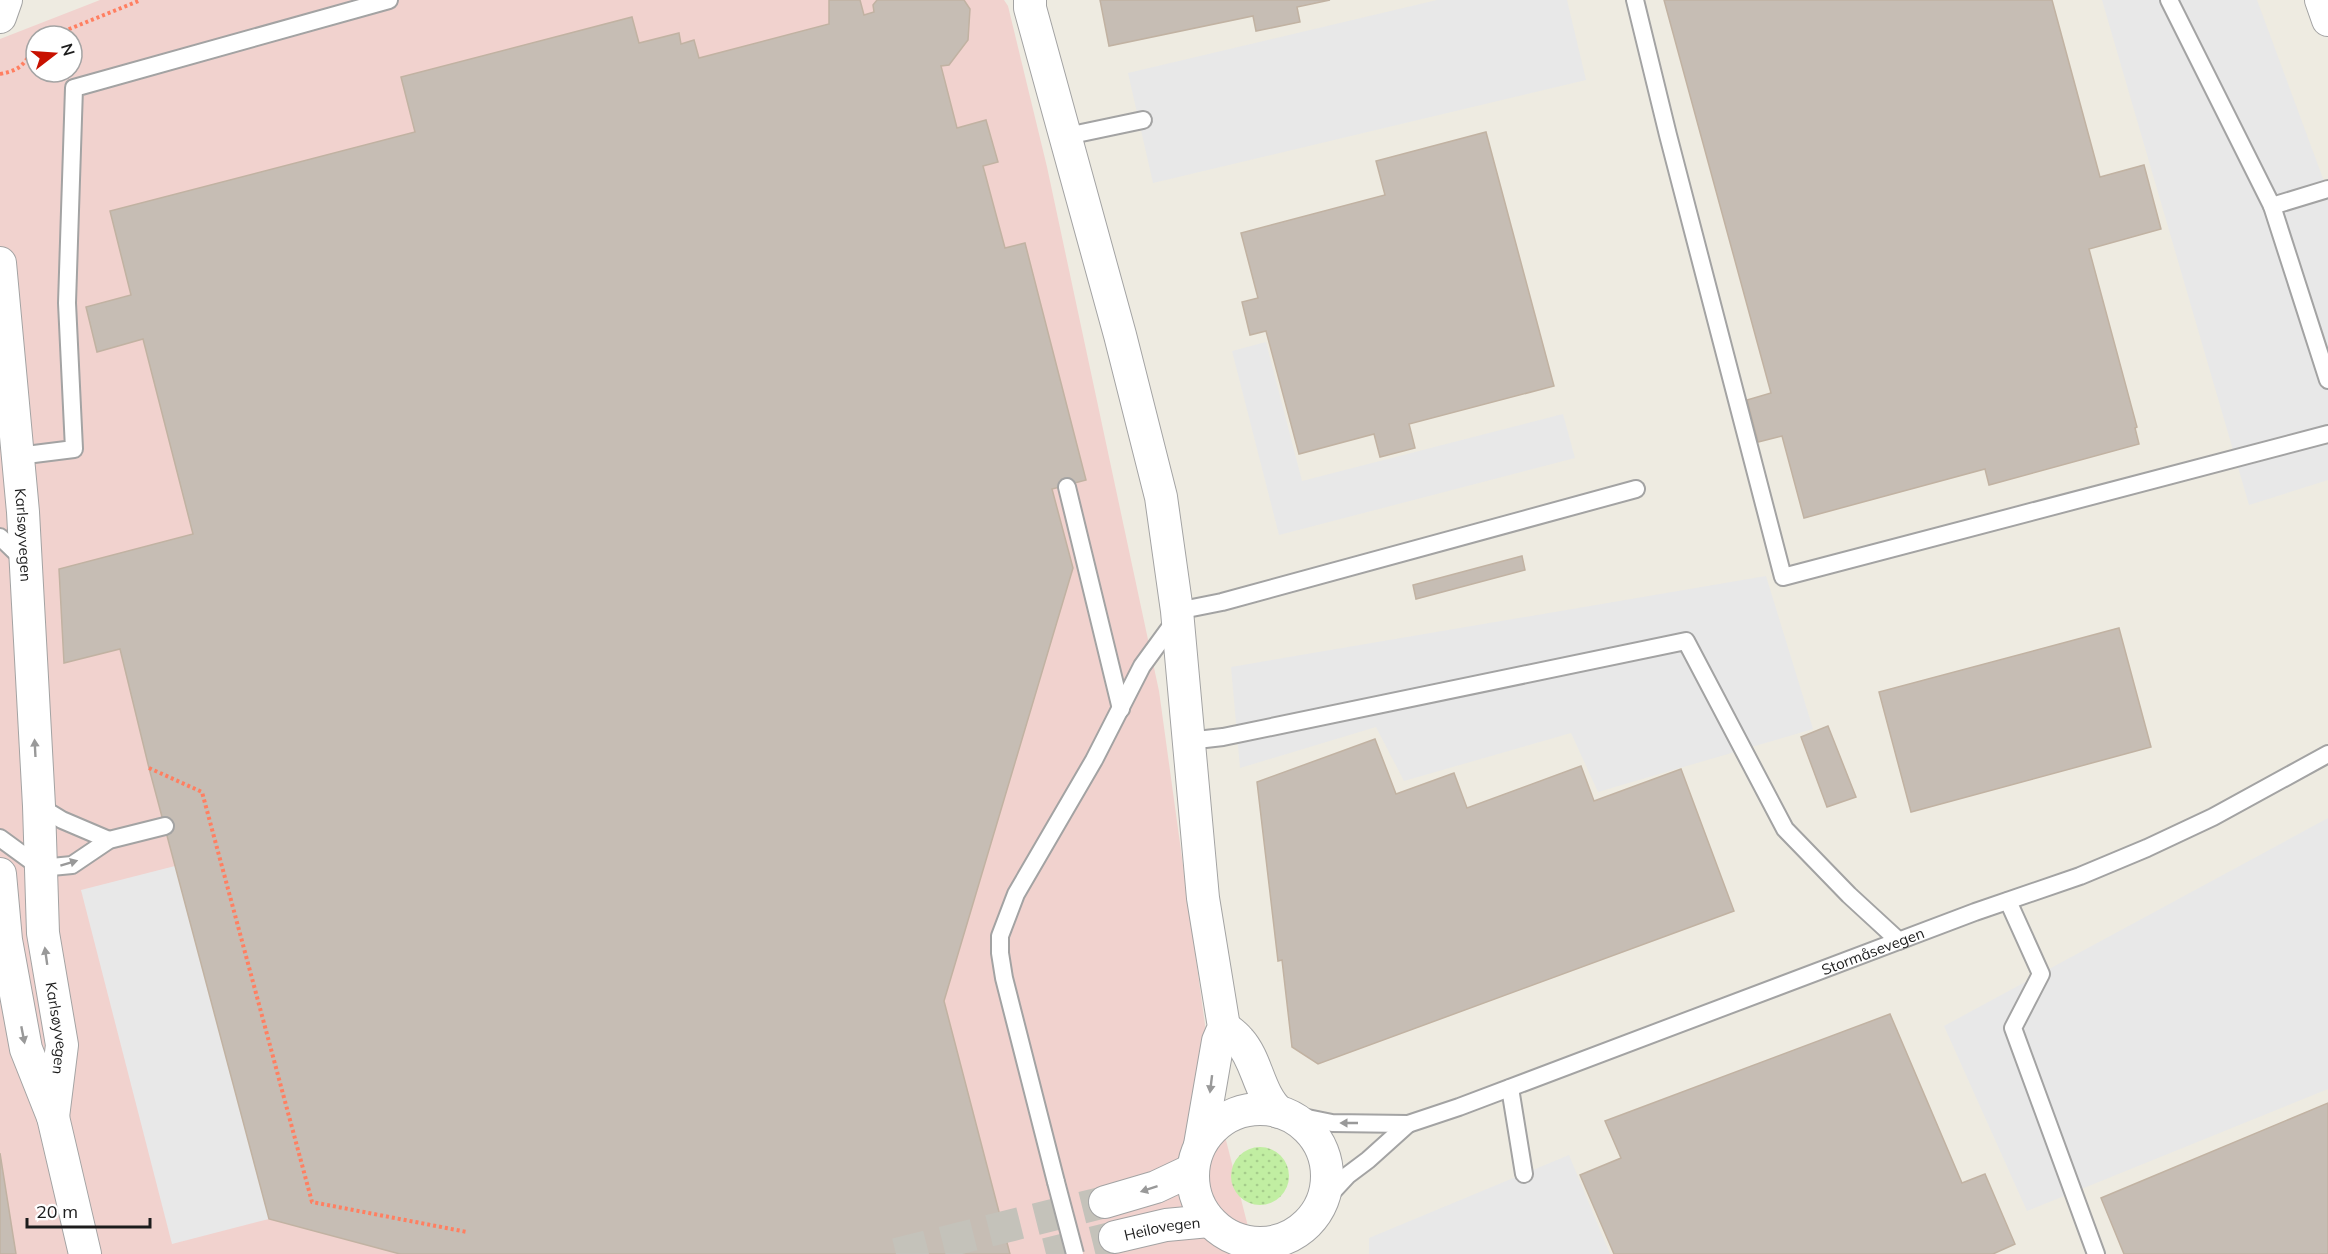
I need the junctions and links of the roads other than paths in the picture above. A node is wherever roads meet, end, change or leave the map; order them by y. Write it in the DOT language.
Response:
graph roads {
  1 [pos="6,0"];
  2 [pos="389,0"];
  3 [pos="1635,0"];
  4 [pos="2169,0"];
  5 [pos="2321,0"];
  6 [pos="1028,3"];
  7 [pos="0,16"];
  8 [pos="2328,20"];
  9 [pos="1143,120"];
  10 [pos="1067,136"];
  11 [pos="2328,189"];
  12 [pos="2272,206"];
  13 [pos="0,263"];
  14 [pos="2328,380"];
  15 [pos="2328,434"];
  16 [pos="18,456"];
  17 [pos="1067,487"];
  18 [pos="1636,489"];
  19 [pos="0,537"];
  20 [pos="24,560"];
  21 [pos="1177,614"];
  22 [pos="1121,709"];
  23 [pos="1188,741"];
  24 [pos="2328,754"];
  25 [pos="39,806"];
  26 [pos="165,826"];
  27 [pos="0,838"];
  28 [pos="109,840"];
  29 [pos="40,868"];
  30 [pos="0,874"];
  31 [pos="2008,901"];
  32 [pos="1899,941"];
  33 [pos="1224,1027"];
  34 [pos="1510,1088"];
  35 [pos="1281,1112"];
  36 [pos="53,1117"];
  37 [pos="1408,1124"];
  38 [pos="1196,1157"];
  39 [pos="1524,1174"];
  40 [pos="1105,1202"];
  41 [pos="1317,1210"];
  42 [pos="1209,1221"];
  43 [pos="1114,1237"];
  44 [pos="1244,1247"];
  45 [pos="85,1254"];
  46 [pos="1075,1254"];
  47 [pos="1311,1254"];
  48 [pos="2096,1254"];
  1 -- 7 [label="street"];
  2 -- 16 [label="lane"];
  3 -- 15 [label="lane"];
  4 -- 12 [label="lane"];
  5 -- 8 [label="street"];
  6 -- 10 [label="street"];
  9 -- 10 [label="lane"];
  10 -- 21 [label="street"];
  11 -- 12 [label="lane"];
  12 -- 14 [label="lane"];
  13 -- 16 [label="street, Karlsøyvegen"];
  16 -- 20 [label="street, Karlsøyvegen"];
  17 -- 22 [label="lane"];
  18 -- 21 [label="lane"];
  19 -- 20 [label="lane"];
  25 -- 20 [label="street, Karlsøyvegen, one-way"];
  21 -- 22 [label="lane"];
  21 -- 23 [label="street"];
  22 -- 46 [label="lane, bridge"];
  23 -- 32 [label="lane"];
  23 -- 33 [label="street"];
  24 -- 31 [label="lane, Stormåsevegen"];
  25 -- 28 [label="lane"];
  25 -- 29 [label="street, Karlsøyvegen"];
  26 -- 28 [label="lane"];
  27 -- 29 [label="lane"];
  29 -- 28 [label="lane, one-way"];
  36 -- 29 [label="street, Karlsøyvegen, one-way"];
  30 -- 36 [label="street, Karlsøyvegen, one-way"];
  31 -- 32 [label="lane, Stormåsevegen"];
  31 -- 48 [label="lane"];
  32 -- 34 [label="lane, Stormåsevegen"];
  33 -- 35 [label="street"];
  33 -- 38 [label="street, one-way"];
  34 -- 37 [label="lane, Stormåsevegen"];
  34 -- 39 [label="lane"];
  37 -- 35 [label="lane, one-way"];
  35 -- 38 [label="street"];
  35 -- 41 [label="street"];
  36 -- 45 [label="street, Karlsøyvegen"];
  37 -- 41 [label="lane"];
  38 -- 40 [label="street, one-way"];
  38 -- 42 [label="street"];
  41 -- 44 [label="street"];
  41 -- 47 [label="street"];
  42 -- 43 [label="street, Heilovegen"];
  42 -- 44 [label="street"];
}
